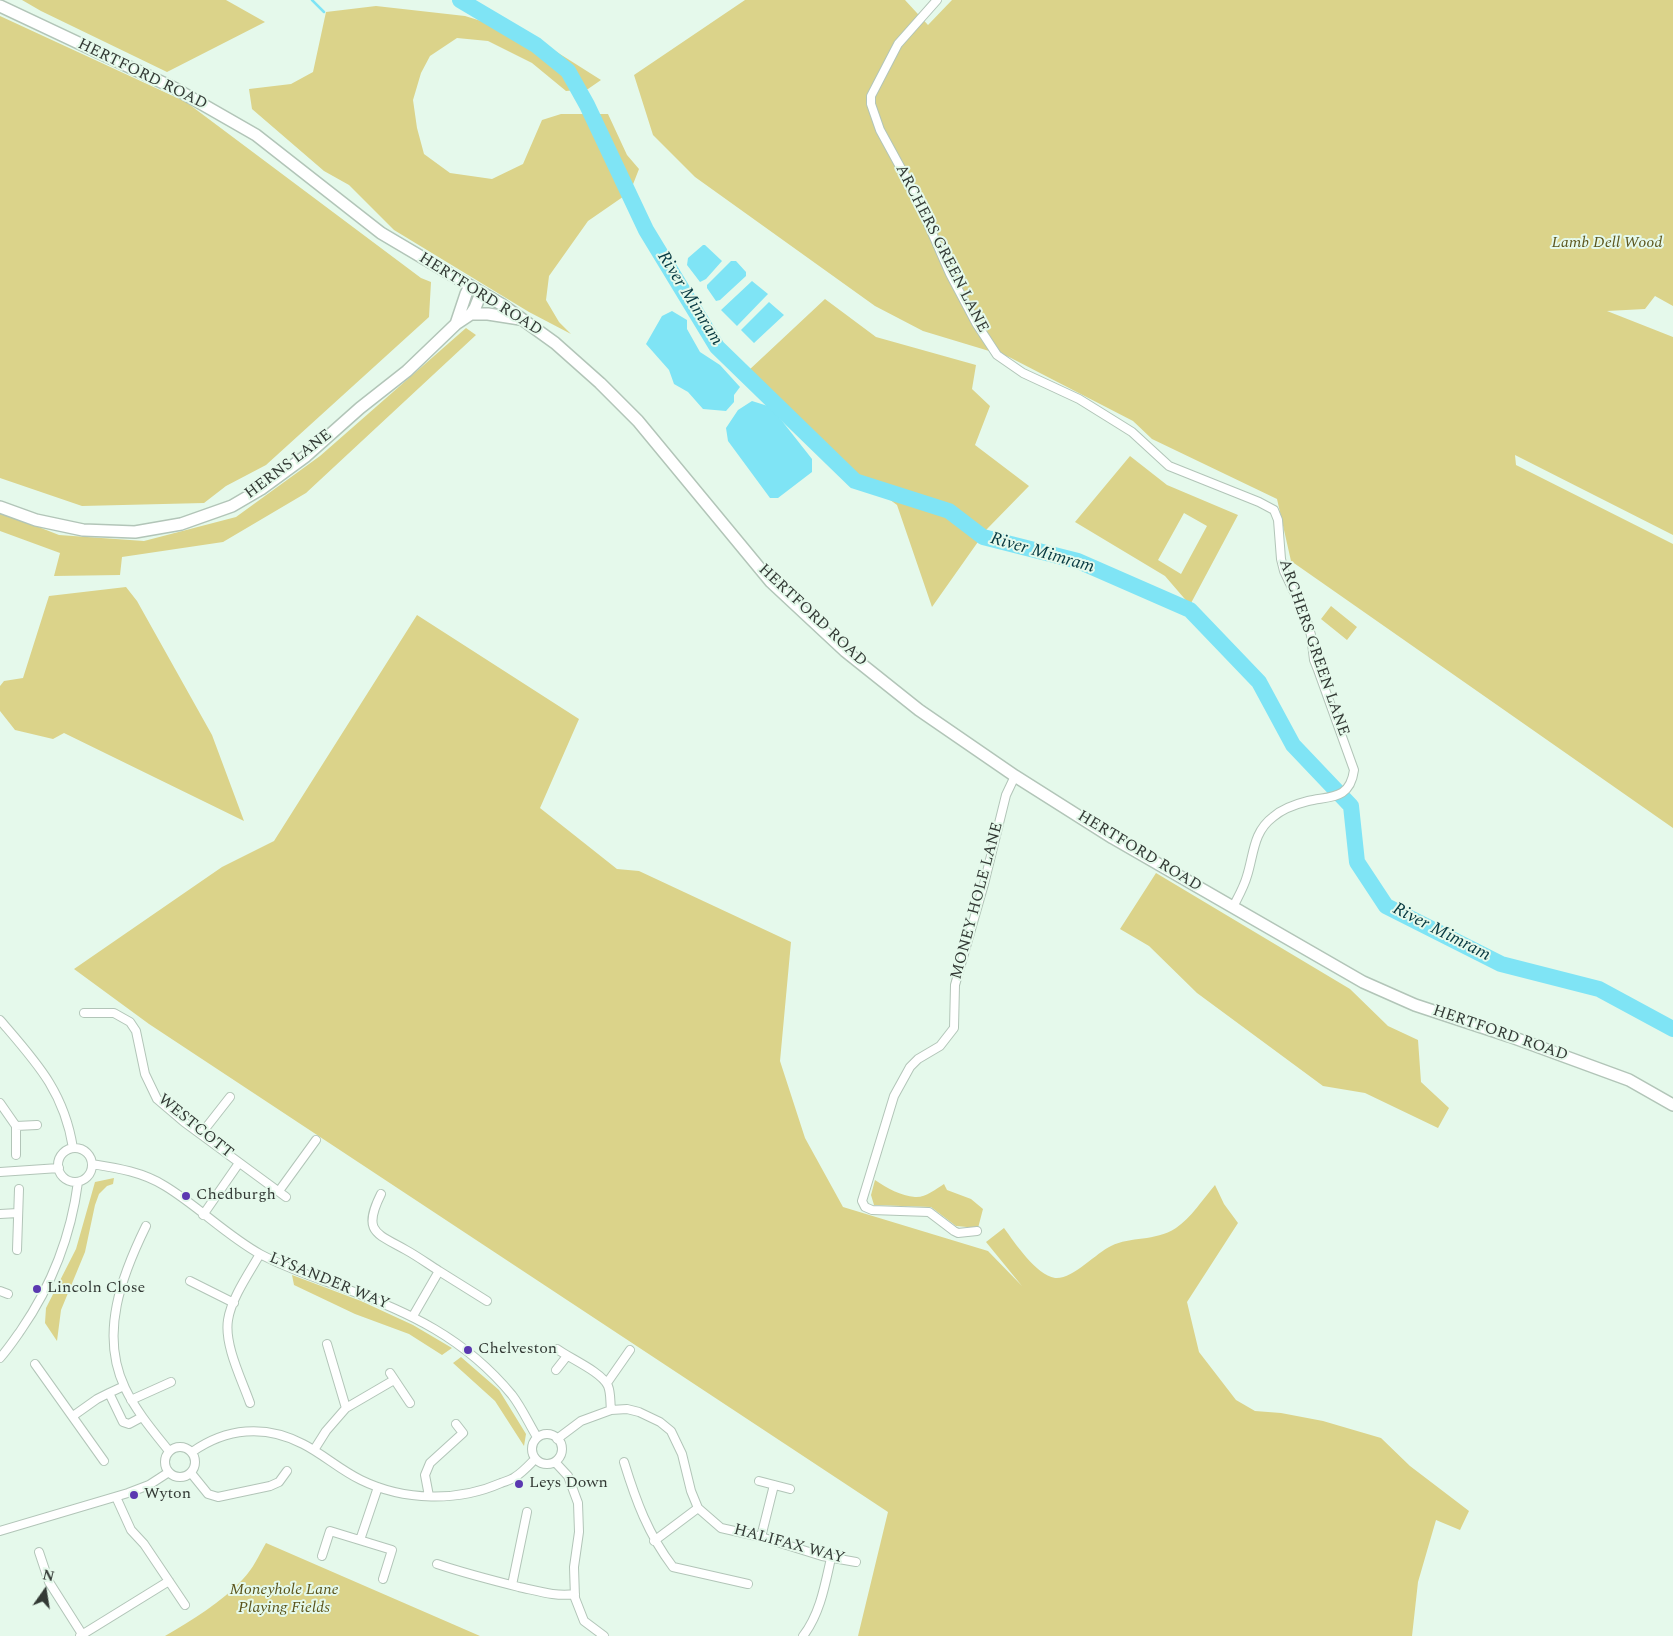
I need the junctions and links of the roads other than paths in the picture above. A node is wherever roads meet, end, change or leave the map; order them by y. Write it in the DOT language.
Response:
graph roads {
  1 [pos="937,0"];
  2 [pos="0,6"];
  3 [pos="470,286"];
  4 [pos="481,293"];
  5 [pos="471,314"];
  6 [pos="524,320"];
  7 [pos="456,324"];
  8 [pos="0,507"];
  9 [pos="1015,776"];
  10 [pos="1232,907"];
  11 [pos="84,1012"];
  12 [pos="0,1020"];
  13 [pos="230,1097"];
  14 [pos="0,1103"];
  15 [pos="1673,1104"];
  16 [pos="36,1125"];
  17 [pos="16,1126"];
  18 [pos="201,1134"];
  19 [pos="316,1140"];
  20 [pos="73,1148"];
  21 [pos="16,1155"];
  22 [pos="239,1163"];
  23 [pos="92,1164"];
  24 [pos="59,1168"];
  25 [pos="0,1172"];
  26 [pos="78,1182"];
  27 [pos="19,1188"];
  28 [pos="279,1191"];
  29 [pos="381,1194"];
  30 [pos="286,1197"];
  31 [pos="18,1213"];
  32 [pos="0,1214"];
  33 [pos="204,1215"];
  34 [pos="146,1226"];
  35 [pos="977,1232"];
  36 [pos="17,1250"];
  37 [pos="260,1254"];
  38 [pos="439,1271"];
  39 [pos="190,1281"];
  40 [pos="0,1291"];
  41 [pos="8,1294"];
  42 [pos="487,1301"];
  43 [pos="234,1303"];
  44 [pos="413,1316"];
  45 [pos="327,1344"];
  46 [pos="557,1349"];
  47 [pos="630,1350"];
  48 [pos="567,1356"];
  49 [pos="0,1358"];
  50 [pos="35,1364"];
  51 [pos="556,1370"];
  52 [pos="171,1382"];
  53 [pos="607,1382"];
  54 [pos="124,1386"];
  55 [pos="109,1393"];
  56 [pos="131,1400"];
  57 [pos="250,1403"];
  58 [pos="410,1403"];
  59 [pos="346,1408"];
  60 [pos="611,1410"];
  61 [pos="73,1416"];
  62 [pos="142,1417"];
  63 [pos="456,1424"];
  64 [pos="538,1437"];
  65 [pos="557,1439"];
  66 [pos="314,1450"];
  67 [pos="169,1451"];
  68 [pos="192,1452"];
  69 [pos="535,1459"];
  70 [pos="104,1461"];
  71 [pos="555,1462"];
  72 [pos="624,1462"];
  73 [pos="287,1471"];
  74 [pos="169,1472"];
  75 [pos="191,1473"];
  76 [pos="758,1481"];
  77 [pos="774,1485"];
  78 [pos="378,1488"];
  79 [pos="790,1489"];
  80 [pos="429,1496"];
  81 [pos="116,1497"];
  82 [pos="698,1508"];
  83 [pos="527,1512"];
  84 [pos="0,1532"];
  85 [pos="761,1537"];
  86 [pos="360,1540"];
  87 [pos="654,1541"];
  88 [pos="39,1552"];
  89 [pos="322,1556"];
  90 [pos="831,1558"];
  91 [pos="856,1562"];
  92 [pos="437,1564"];
  93 [pos="383,1579"];
  94 [pos="169,1582"];
  95 [pos="748,1584"];
  96 [pos="512,1585"];
  97 [pos="575,1594"];
  98 [pos="185,1605"];
  99 [pos="81,1635"];
  100 [pos="604,1636"];
  101 [pos="803,1636"];
  1 -- 10 [label="street, ARCHERS GREEN LANE"];
  2 -- 3 [label="main road, HERTFORD ROAD"];
  3 -- 4 [label="main road, HERTFORD ROAD"];
  3 -- 7 [label="main road, HERNS LANE"];
  4 -- 5 [label="main road"];
  4 -- 6 [label="main road, HERTFORD ROAD"];
  5 -- 6 [label="main road"];
  5 -- 7 [label="main road, HERNS LANE"];
  6 -- 9 [label="main road, HERTFORD ROAD"];
  7 -- 8 [label="main road, HERNS LANE"];
  9 -- 10 [label="main road, HERTFORD ROAD"];
  9 -- 35 [label="street, MONEY HOLE LANE"];
  10 -- 15 [label="main road, HERTFORD ROAD"];
  11 -- 18 [label="street, WESTCOTT"];
  12 -- 20 [label="street"];
  13 -- 18 [label="street"];
  14 -- 17 [label="street"];
  16 -- 17 [label="street"];
  17 -- 21 [label="street"];
  18 -- 22 [label="street, WESTCOTT"];
  19 -- 28 [label="street"];
  20 -- 23 [label="street"];
  20 -- 24 [label="street"];
  22 -- 28 [label="street"];
  22 -- 33 [label="street"];
  23 -- 26 [label="street"];
  23 -- 33 [label="street, LYSANDER WAY"];
  24 -- 25 [label="street"];
  24 -- 26 [label="street"];
  26 -- 49 [label="street"];
  27 -- 31 [label="street"];
  28 -- 30 [label="street"];
  29 -- 38 [label="street"];
  31 -- 32 [label="street"];
  31 -- 36 [label="street"];
  33 -- 37 [label="street, LYSANDER WAY"];
  34 -- 54 [label="street"];
  37 -- 43 [label="street"];
  37 -- 44 [label="street, LYSANDER WAY"];
  38 -- 42 [label="street"];
  38 -- 44 [label="street"];
  39 -- 43 [label="street"];
  40 -- 41 [label="street"];
  43 -- 57 [label="street"];
  44 -- 64 [label="street, LYSANDER WAY"];
  45 -- 59 [label="street"];
  46 -- 48 [label="street"];
  47 -- 53 [label="street"];
  48 -- 51 [label="street"];
  48 -- 53 [label="street"];
  50 -- 61 [label="street"];
  52 -- 56 [label="street"];
  53 -- 60 [label="street"];
  54 -- 55 [label="street"];
  54 -- 56 [label="street"];
  55 -- 61 [label="street"];
  55 -- 62 [label="street"];
  56 -- 62 [label="street"];
  58 -- 59 [label="street"];
  59 -- 66 [label="street"];
  60 -- 65 [label="street, HALIFAX WAY"];
  60 -- 82 [label="street, HALIFAX WAY"];
  61 -- 70 [label="street"];
  62 -- 67 [label="street"];
  63 -- 80 [label="street"];
  64 -- 65 [label="street"];
  64 -- 69 [label="street"];
  65 -- 71 [label="street"];
  66 -- 68 [label="street"];
  66 -- 78 [label="street"];
  67 -- 68 [label="street"];
  67 -- 74 [label="street"];
  68 -- 75 [label="street"];
  69 -- 71 [label="street"];
  69 -- 80 [label="street"];
  71 -- 97 [label="street"];
  72 -- 87 [label="street"];
  73 -- 75 [label="street"];
  74 -- 75 [label="street"];
  74 -- 81 [label="street"];
  76 -- 77 [label="street"];
  77 -- 79 [label="street"];
  77 -- 85 [label="street"];
  78 -- 80 [label="street"];
  78 -- 86 [label="street"];
  81 -- 84 [label="street"];
  81 -- 94 [label="street"];
  82 -- 85 [label="street, HALIFAX WAY"];
  82 -- 87 [label="street"];
  83 -- 96 [label="street"];
  85 -- 90 [label="street, HALIFAX WAY"];
  86 -- 89 [label="street"];
  86 -- 93 [label="street"];
  87 -- 95 [label="street"];
  88 -- 99 [label="street"];
  90 -- 91 [label="street, HALIFAX WAY"];
  90 -- 101 [label="street"];
  92 -- 96 [label="street"];
  94 -- 98 [label="street"];
  94 -- 99 [label="street"];
  96 -- 97 [label="street"];
  97 -- 100 [label="street"];
}
